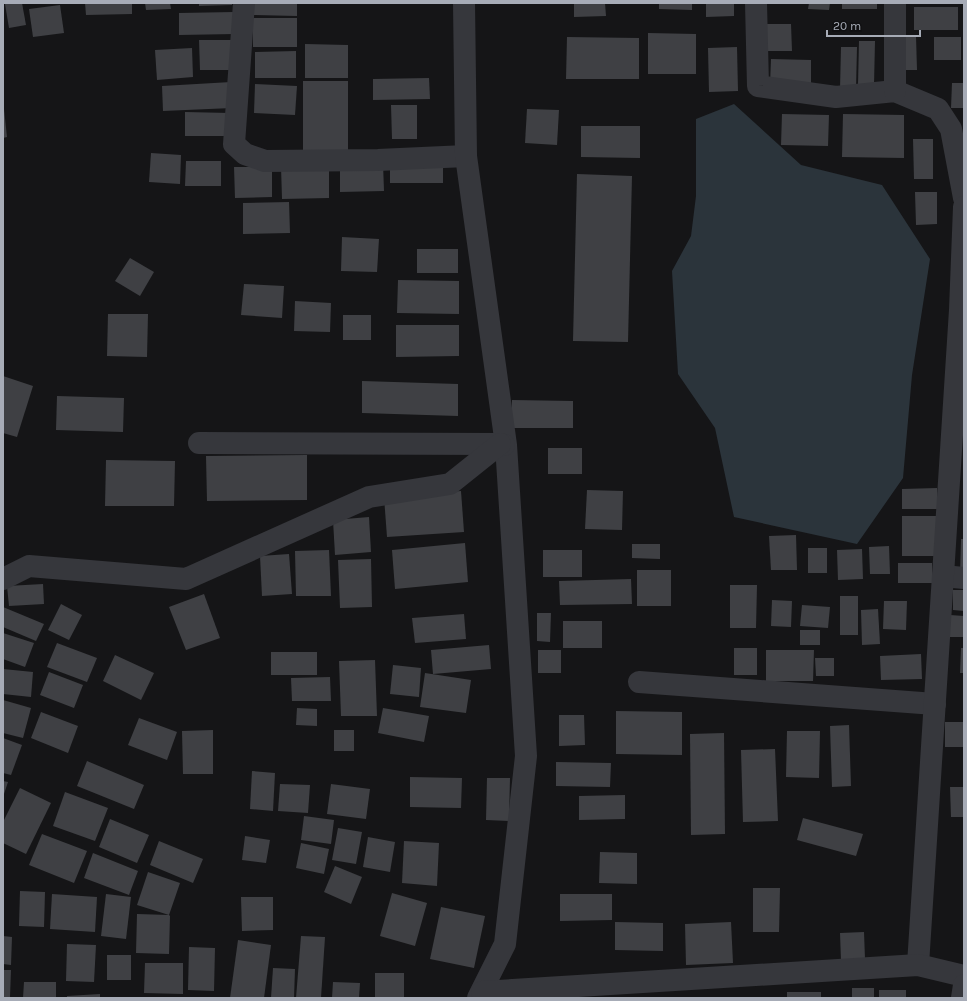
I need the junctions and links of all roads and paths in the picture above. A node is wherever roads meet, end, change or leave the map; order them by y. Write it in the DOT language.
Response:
graph roads {
  1 [pos="244,3"];
  2 [pos="464,3"];
  3 [pos="756,3"];
  4 [pos="895,3"];
  5 [pos="895,91"];
  6 [pos="466,156"];
  7 [pos="964,198"];
  8 [pos="964,207"];
  9 [pos="199,443"];
  10 [pos="503,444"];
  11 [pos="953,577"];
  12 [pos="3,579"];
  13 [pos="639,682"];
  14 [pos="935,704"];
  15 [pos="918,965"];
  16 [pos="964,976"];
  17 [pos="964,985"];
  18 [pos="480,995"];
  19 [pos="962,998"];
  1 -- 6 [label="street"];
  2 -- 6 [label="street"];
  3 -- 5 [label="street"];
  4 -- 5 [label="street"];
  5 -- 7 [label="street"];
  6 -- 10 [label="street"];
  8 -- 11 [label="street"];
  9 -- 10 [label="street"];
  10 -- 12 [label="street"];
  10 -- 18 [label="street"];
  11 -- 14 [label="street"];
  13 -- 14 [label="street"];
  14 -- 15 [label="street"];
  15 -- 16 [label="street"];
  15 -- 18 [label="street"];
  17 -- 19 [label="street"];
}
